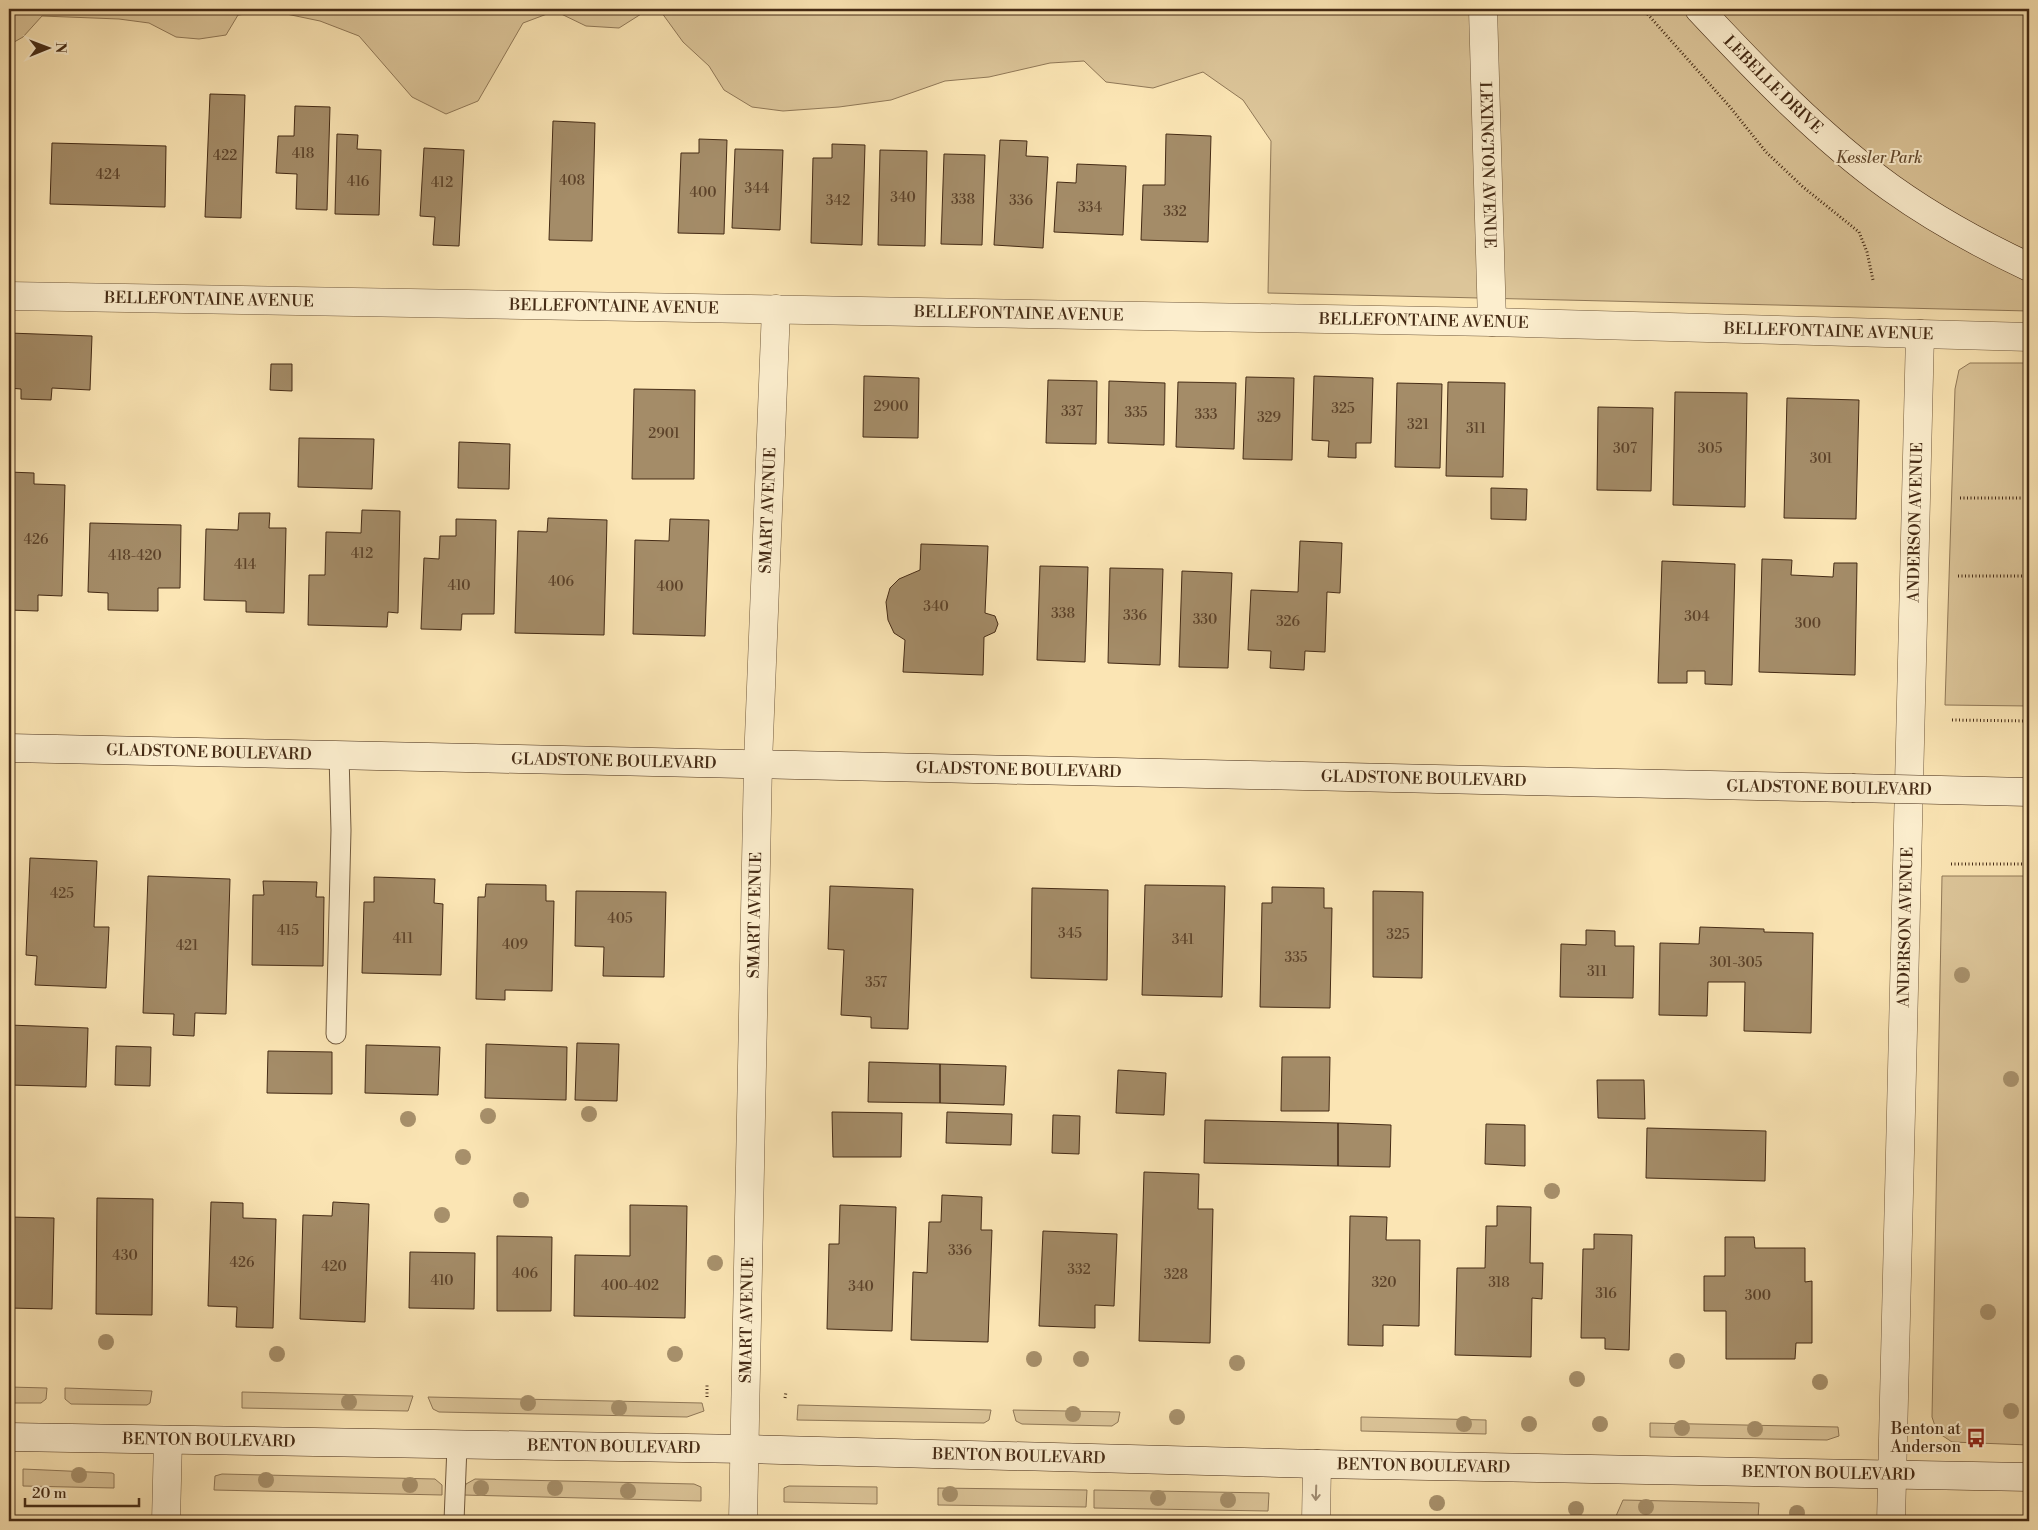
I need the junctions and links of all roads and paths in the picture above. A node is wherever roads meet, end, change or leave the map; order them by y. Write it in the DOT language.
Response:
graph roads {
  1 [pos="1483,9"];
  2 [pos="1643,9"];
  3 [pos="1699,9"];
  4 [pos="2029,267"];
  5 [pos="1873,280"];
  6 [pos="9,296"];
  7 [pos="776,309"];
  8 [pos="1492,322"];
  9 [pos="1920,334"];
  10 [pos="2029,337"];
  11 [pos="1960,498"];
  12 [pos="2029,498"];
  13 [pos="1958,576"];
  14 [pos="2029,576"];
  15 [pos="1952,720"];
  16 [pos="2029,721"];
  17 [pos="9,748"];
  18 [pos="339,755"];
  19 [pos="758,763"];
  20 [pos="2029,792"];
  21 [pos="1951,864"];
  22 [pos="2029,864"];
  23 [pos="336,1034"];
  24 [pos="707,1383"];
  25 [pos="786,1392"];
  26 [pos="707,1397"];
  27 [pos="785,1398"];
  28 [pos="9,1436"];
  29 [pos="168,1440"];
  30 [pos="457,1446"];
  31 [pos="746,1449"];
  32 [pos="1317,1464"];
  33 [pos="1893,1474"];
  34 [pos="2029,1477"];
  35 [pos="166,1521"];
  36 [pos="454,1521"];
  37 [pos="744,1521"];
  38 [pos="1316,1521"];
  39 [pos="1892,1521"];
  1 -- 8 [label="street, LEXINGTON AVENUE"];
  2 -- 5 [label="path"];
  3 -- 4 [label="street, LEBELLE DRIVE"];
  6 -- 7 [label="street, BELLEFONTAINE AVENUE"];
  7 -- 8 [label="street, BELLEFONTAINE AVENUE"];
  7 -- 19 [label="street, SMART AVENUE"];
  8 -- 9 [label="street, BELLEFONTAINE AVENUE"];
  9 -- 10 [label="street, BELLEFONTAINE AVENUE"];
  9 -- 33 [label="street, ANDERSON AVENUE"];
  11 -- 12 [label="path"];
  13 -- 14 [label="path"];
  15 -- 16 [label="path"];
  17 -- 18 [label="street, GLADSTONE BOULEVARD"];
  18 -- 19 [label="street, GLADSTONE BOULEVARD"];
  18 -- 23 [label="lane"];
  19 -- 20 [label="street, GLADSTONE BOULEVARD, bridge"];
  19 -- 31 [label="street, SMART AVENUE"];
  21 -- 22 [label="path"];
  24 -- 26 [label="path"];
  25 -- 27 [label="path"];
  28 -- 29 [label="street, BENTON BOULEVARD"];
  29 -- 30 [label="street, BENTON BOULEVARD"];
  29 -- 35 [label="street"];
  30 -- 31 [label="street, BENTON BOULEVARD"];
  30 -- 36 [label="lane"];
  31 -- 32 [label="street, BENTON BOULEVARD"];
  31 -- 37 [label="street, SMART AVENUE"];
  32 -- 33 [label="street, BENTON BOULEVARD"];
  32 -- 38 [label="street, one-way"];
  33 -- 34 [label="street, BENTON BOULEVARD"];
  33 -- 39 [label="street, ANDERSON AVENUE"];
}
